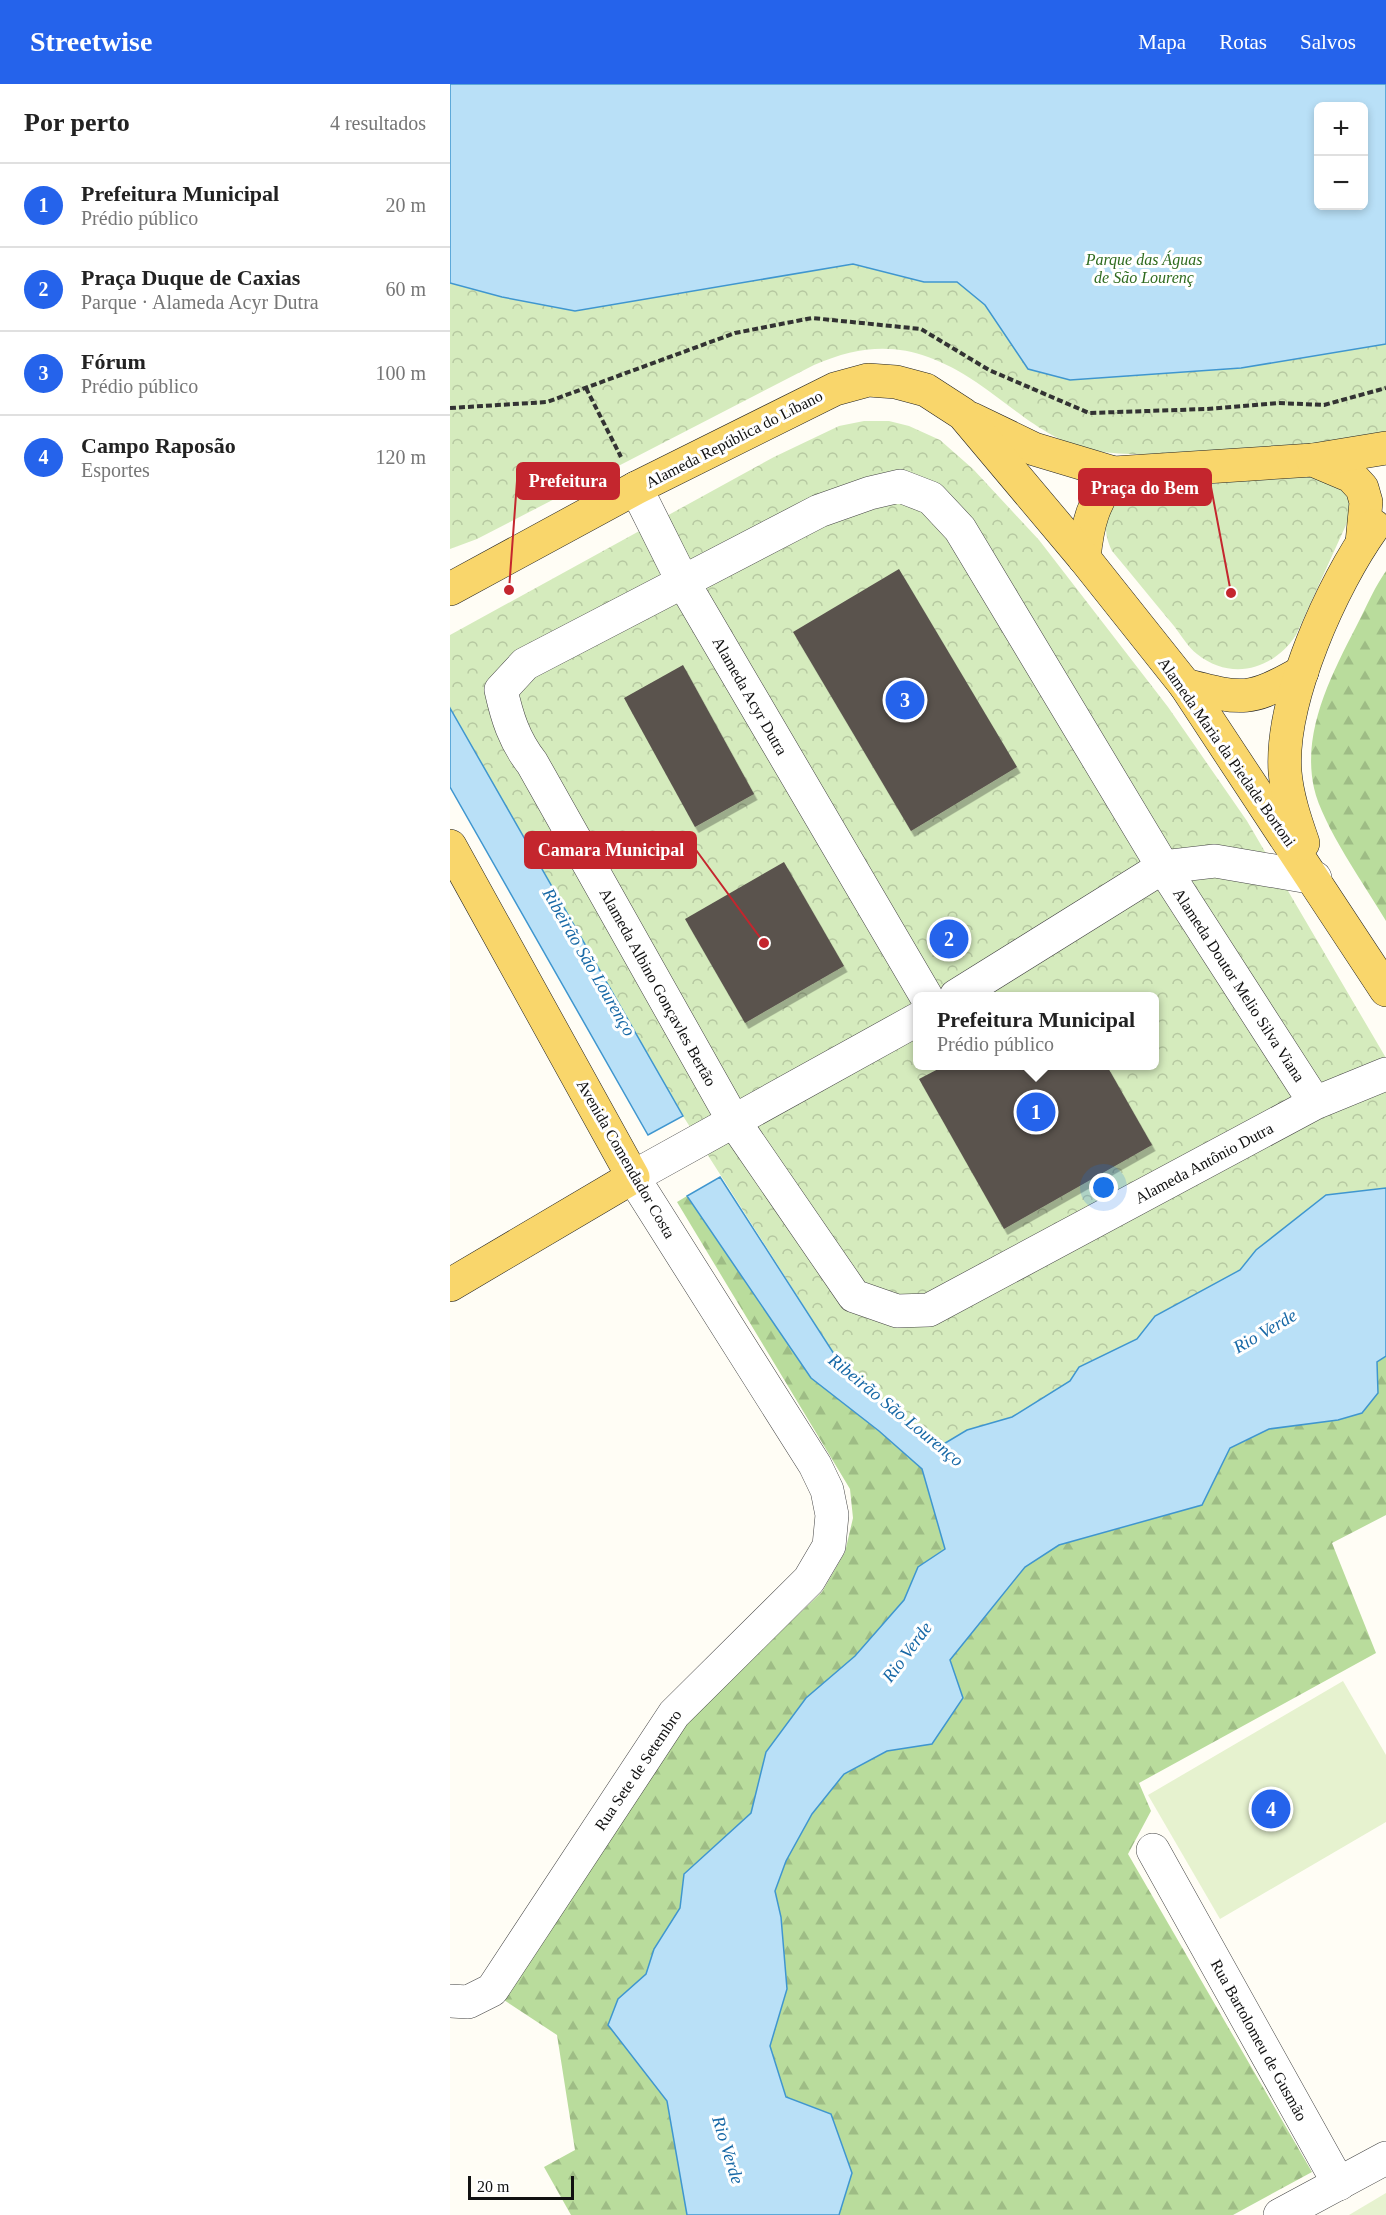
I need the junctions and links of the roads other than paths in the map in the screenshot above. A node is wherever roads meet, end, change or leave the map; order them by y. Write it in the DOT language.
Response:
graph roads {
  1 [pos="963,414"];
  2 [pos="1386,448"];
  3 [pos="1313,460"];
  4 [pos="1114,472"];
  5 [pos="636,488"];
  6 [pos="1386,508"];
  7 [pos="1362,543"];
  8 [pos="1083,558"];
  9 [pos="682,580"];
  10 [pos="450,588"];
  11 [pos="1302,672"];
  12 [pos="1185,685"];
  13 [pos="450,846"];
  14 [pos="1163,867"];
  15 [pos="1315,878"];
  16 [pos="1386,990"];
  17 [pos="924,992"];
  18 [pos="962,992"];
  19 [pos="913,1022"];
  20 [pos="1386,1074"];
  21 [pos="1315,1103"];
  22 [pos="733,1120"];
  23 [pos="633,1177"];
  24 [pos="450,1285"];
  25 [pos="929,1310"];
  26 [pos="815,1465"];
  27 [pos="1153,1850"];
  28 [pos="450,2001"];
  29 [pos="1386,2158"];
  30 [pos="1339,2184"];
  31 [pos="1280,2215"];
  1 -- 4 [label="main road"];
  1 -- 5 [label="main road, Alameda República do Líbano"];
  1 -- 8 [label="main road, Alameda Maria da Piedade Bortoni"];
  2 -- 3 [label="main road"];
  3 -- 4 [label="main road"];
  3 -- 7 [label="main road"];
  4 -- 8 [label="main road"];
  5 -- 9 [label="street, Alameda Acyr Dutra"];
  5 -- 10 [label="main road, Alameda República do Líbano"];
  6 -- 7 [label="main road"];
  7 -- 11 [label="main road"];
  8 -- 12 [label="main road, Alameda Maria da Piedade Bortoni"];
  9 -- 14 [label="street"];
  9 -- 17 [label="street, Alameda Acyr Dutra"];
  9 -- 22 [label="street, Alameda Albino Gonçavles Bertão"];
  11 -- 12 [label="main road"];
  11 -- 15 [label="main road"];
  12 -- 15 [label="main road, Alameda Maria da Piedade Bortoni"];
  13 -- 23 [label="main road, Avenida Comendador Costa"];
  14 -- 15 [label="street"];
  14 -- 18 [label="street"];
  14 -- 21 [label="street, Alameda Doutor Melio Silva Viana"];
  15 -- 16 [label="main road, Alameda Maria da Piedade Bortoni"];
  19 -- 22 [label="street"];
  20 -- 21 [label="street, Alameda Antônio Dutra"];
  21 -- 25 [label="street, Alameda Antônio Dutra"];
  22 -- 23 [label="street"];
  22 -- 25 [label="street, Alameda Albino Gonçavles Bertão"];
  23 -- 24 [label="main road"];
  23 -- 26 [label="street, Avenida Comendador Costa"];
  26 -- 28 [label="street, Rua Sete de Setembro"];
  27 -- 30 [label="street, Rua Bartolomeu de Gusmão"];
  29 -- 30 [label="street"];
  30 -- 31 [label="street"];
}
